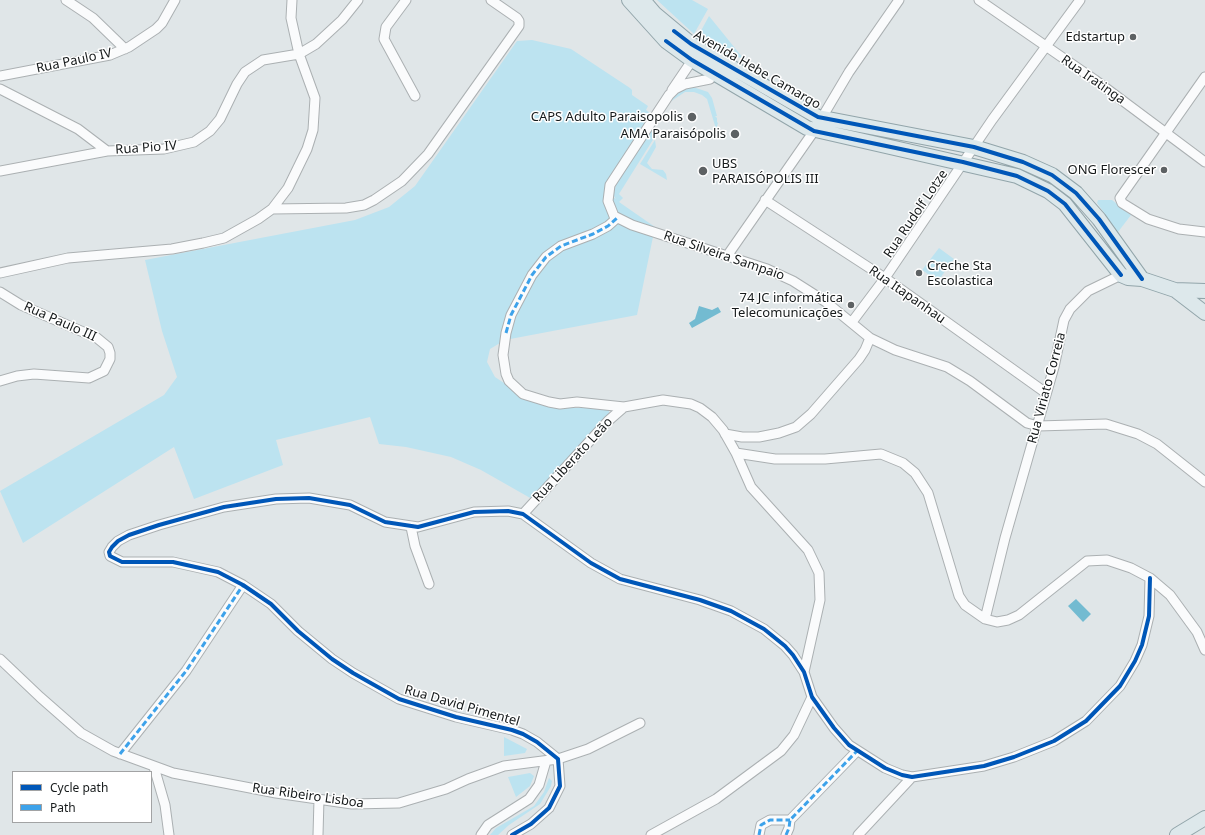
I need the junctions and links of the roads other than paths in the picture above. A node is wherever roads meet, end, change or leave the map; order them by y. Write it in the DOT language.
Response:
graph roads {
  1 [pos="66,0"];
  2 [pos="175,0"];
  3 [pos="292,0"];
  4 [pos="358,0"];
  5 [pos="406,0"];
  6 [pos="491,0"];
  7 [pos="629,0"];
  8 [pos="643,0"];
  9 [pos="899,0"];
  10 [pos="979,0"];
  11 [pos="1080,0"];
  12 [pos="1046,46"];
  13 [pos="125,49"];
  14 [pos="298,54"];
  15 [pos="696,54"];
  16 [pos="718,67"];
  17 [pos="0,76"];
  18 [pos="1205,77"];
  19 [pos="0,89"];
  20 [pos="672,92"];
  21 [pos="415,96"];
  22 [pos="821,118"];
  23 [pos="814,131"];
  24 [pos="1166,133"];
  25 [pos="974,147"];
  26 [pos="106,151"];
  27 [pos="963,162"];
  28 [pos="1205,162"];
  29 [pos="0,171"];
  30 [pos="765,200"];
  31 [pos="272,209"];
  32 [pos="617,218"];
  33 [pos="1205,232"];
  34 [pos="727,256"];
  35 [pos="3,273"];
  36 [pos="1121,275"];
  37 [pos="884,278"];
  38 [pos="1142,279"];
  39 [pos="0,282"];
  40 [pos="1174,290"];
  41 [pos="1205,291"];
  42 [pos="0,292"];
  43 [pos="1205,313"];
  44 [pos="852,322"];
  45 [pos="870,338"];
  46 [pos="0,381"];
  47 [pos="1046,393"];
  48 [pos="624,407"];
  49 [pos="1038,426"];
  50 [pos="725,434"];
  51 [pos="736,452"];
  52 [pos="1205,482"];
  53 [pos="523,514"];
  54 [pos="411,526"];
  55 [pos="1150,578"];
  56 [pos="429,584"];
  57 [pos="243,585"];
  58 [pos="985,619"];
  59 [pos="1205,650"];
  60 [pos="0,659"];
  61 [pos="804,672"];
  62 [pos="812,697"];
  63 [pos="640,723"];
  64 [pos="857,751"];
  65 [pos="120,754"];
  66 [pos="558,759"];
  67 [pos="546,761"];
  68 [pos="154,767"];
  69 [pos="912,777"];
  70 [pos="319,800"];
  71 [pos="1205,818"];
  72 [pos="790,820"];
  73 [pos="169,835"];
  74 [pos="318,835"];
  75 [pos="481,835"];
  76 [pos="512,835"];
  77 [pos="651,835"];
  78 [pos="759,835"];
  79 [pos="786,835"];
  80 [pos="858,835"];
  81 [pos="1177,835"];
  1 -- 13 [label="street"];
  2 -- 13 [label="street, Rua Paulo IV"];
  3 -- 14 [label="street"];
  4 -- 14 [label="street"];
  5 -- 21 [label="street"];
  6 -- 31 [label="street"];
  7 -- 15 [label="main road, Avenida Hebe Camargo"];
  8 -- 15 [label="main road, Avenida Hebe Camargo"];
  9 -- 22 [label="street"];
  10 -- 12 [label="street, Rua Iratinga"];
  11 -- 12 [label="street, Rua Rudolf Lotze"];
  12 -- 24 [label="street, Rua Iratinga"];
  12 -- 25 [label="street, Rua Rudolf Lotze"];
  13 -- 17 [label="street, Rua Paulo IV"];
  14 -- 26 [label="street, Rua Pio IV"];
  14 -- 31 [label="street"];
  15 -- 16 [label="main road, Avenida Hebe Camargo"];
  15 -- 20 [label="street"];
  16 -- 20 [label="street"];
  16 -- 22 [label="main road, Avenida Hebe Camargo"];
  16 -- 23 [label="main road, Avenida Hebe Camargo"];
  18 -- 24 [label="street"];
  19 -- 26 [label="street"];
  20 -- 32 [label="street"];
  22 -- 23 [label="street"];
  22 -- 25 [label="main road, Avenida Hebe Camargo"];
  23 -- 27 [label="main road, Avenida Hebe Camargo"];
  23 -- 30 [label="street"];
  24 -- 28 [label="street, Rua Iratinga"];
  24 -- 33 [label="street"];
  25 -- 27 [label="street, Rua Rudolf Lotze"];
  25 -- 38 [label="main road, Avenida Hebe Camargo"];
  26 -- 29 [label="street, Rua Pio IV"];
  27 -- 36 [label="main road, Avenida Hebe Camargo"];
  27 -- 37 [label="street, Rua Rudolf Lotze"];
  30 -- 34 [label="street"];
  30 -- 37 [label="street, Rua Itapanhau"];
  31 -- 35 [label="street"];
  32 -- 34 [label="street, Rua Silveira Sampaio"];
  32 -- 48 [label="street"];
  34 -- 44 [label="street, Rua Silveira Sampaio"];
  35 -- 39 [label="street"];
  36 -- 38 [label="main road"];
  36 -- 47 [label="street, Rua Viriato Correia"];
  37 -- 44 [label="street, Rua Rudolf Lotze"];
  37 -- 47 [label="street, Rua Itapanhau"];
  38 -- 40 [label="main road"];
  40 -- 41 [label="main road"];
  40 -- 43 [label="main road"];
  42 -- 46 [label="street, Rua Paulo III"];
  44 -- 45 [label="street, Rua Silveira Sampaio"];
  45 -- 49 [label="street, Rua Silveira Sampaio"];
  45 -- 50 [label="street"];
  47 -- 49 [label="street, Rua Viriato Correia"];
  48 -- 50 [label="street"];
  48 -- 53 [label="street, Rua Liberato Leão"];
  49 -- 52 [label="street, Rua Silveira Sampaio"];
  49 -- 58 [label="street, Rua Viriato Correia"];
  50 -- 51 [label="street"];
  51 -- 58 [label="street"];
  51 -- 61 [label="street"];
  53 -- 54 [label="street, Rua David Pimentel"];
  53 -- 61 [label="street, Rua David Pimentel"];
  54 -- 56 [label="street"];
  54 -- 57 [label="street, Rua David Pimentel"];
  55 -- 58 [label="street"];
  55 -- 59 [label="street"];
  55 -- 69 [label="street, Rua David Pimentel"];
  57 -- 65 [label="street"];
  57 -- 66 [label="street, Rua David Pimentel"];
  60 -- 65 [label="street, Rua Ribeiro Lisboa"];
  61 -- 62 [label="street, Rua David Pimentel"];
  62 -- 64 [label="street, Rua David Pimentel"];
  62 -- 77 [label="street"];
  63 -- 66 [label="street, Rua Ribeiro Lisboa"];
  64 -- 69 [label="street, Rua David Pimentel"];
  64 -- 72 [label="street"];
  65 -- 68 [label="street, Rua Ribeiro Lisboa"];
  66 -- 67 [label="street, Rua Ribeiro Lisboa"];
  66 -- 76 [label="street"];
  67 -- 70 [label="street, Rua Ribeiro Lisboa"];
  67 -- 75 [label="street"];
  68 -- 70 [label="street, Rua Ribeiro Lisboa"];
  68 -- 73 [label="street"];
  69 -- 80 [label="street"];
  70 -- 74 [label="street"];
  71 -- 81 [label="main road"];
  72 -- 78 [label="street"];
  72 -- 79 [label="street"];
}
